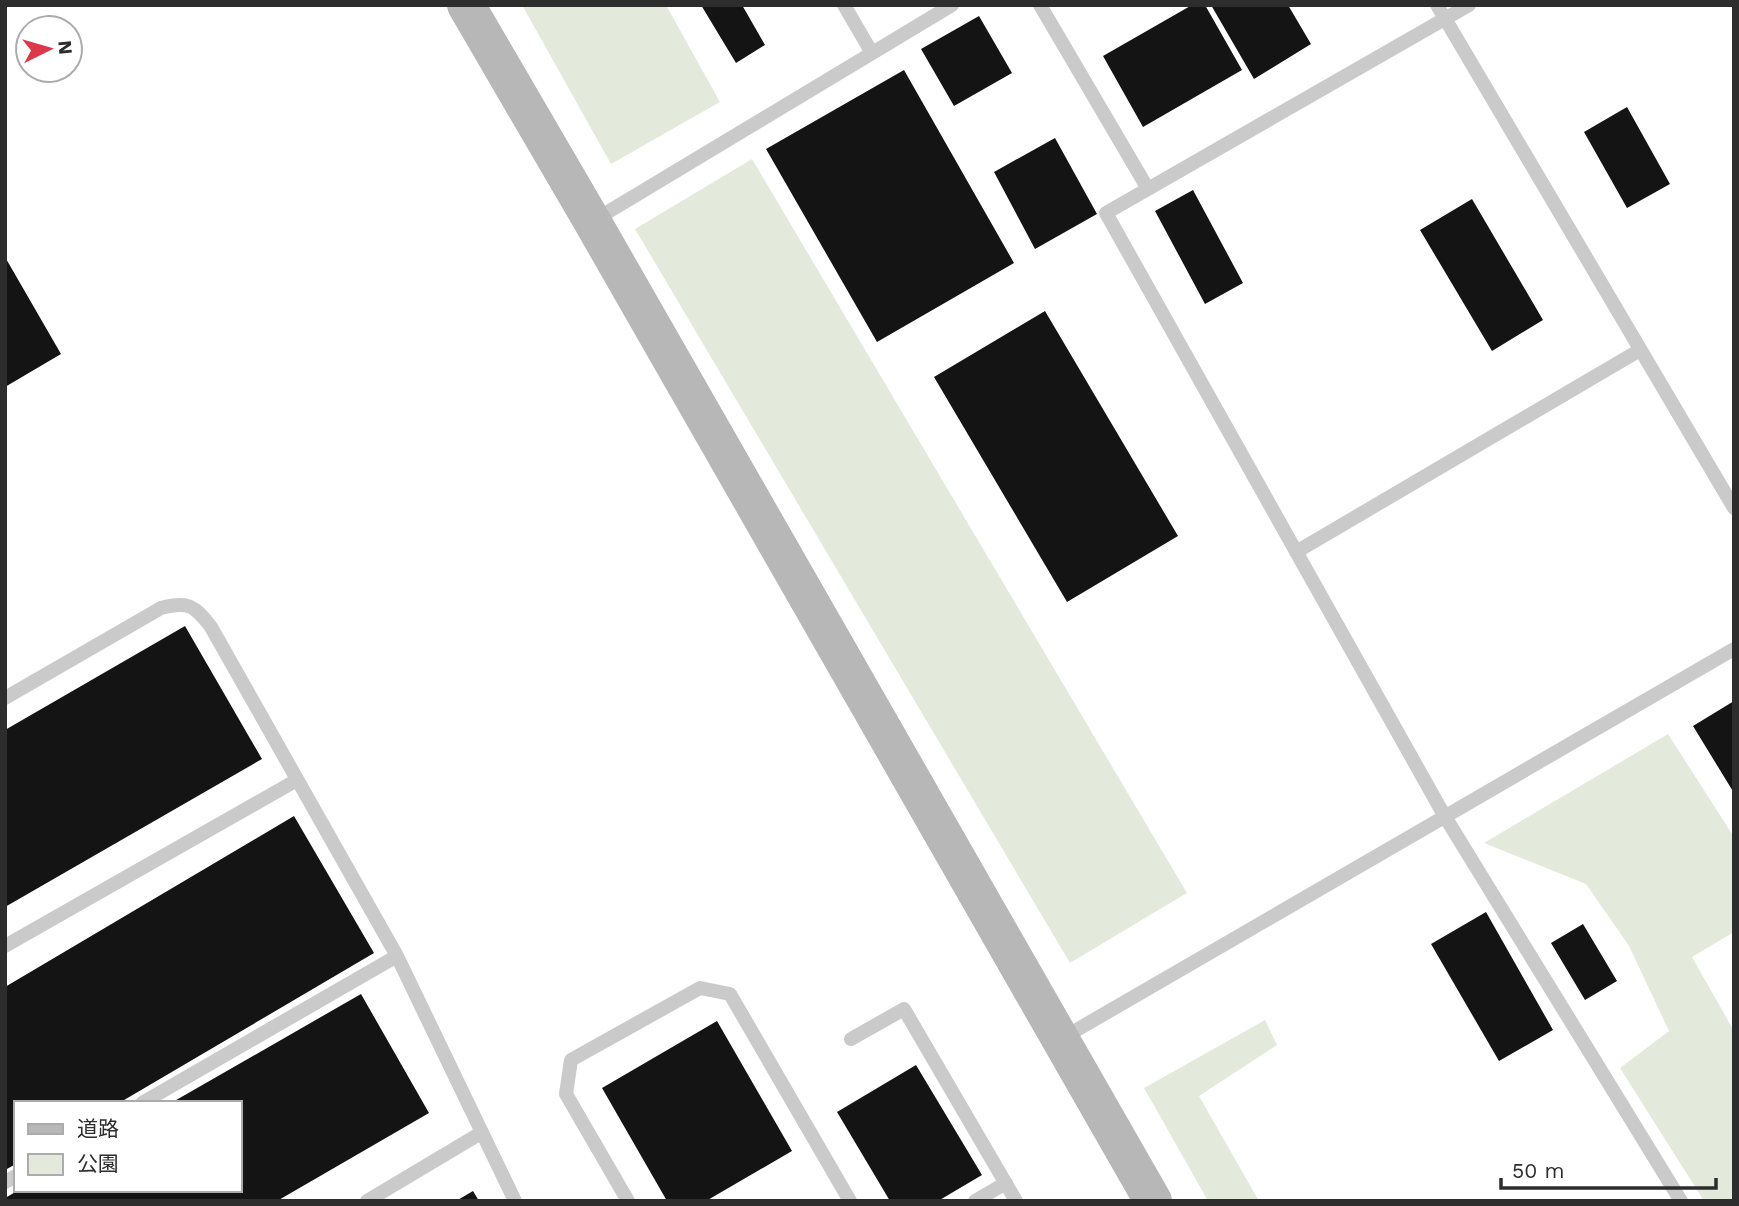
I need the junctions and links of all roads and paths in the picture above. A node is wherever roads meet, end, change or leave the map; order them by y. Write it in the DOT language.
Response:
graph roads {
  1 [pos="466,5"];
  2 [pos="844,5"];
  3 [pos="952,5"];
  4 [pos="1040,5"];
  5 [pos="1437,5"];
  6 [pos="1469,5"];
  7 [pos="1445,19"];
  8 [pos="873,53"];
  9 [pos="1148,189"];
  10 [pos="592,221"];
  11 [pos="1640,350"];
  12 [pos="1734,508"];
  13 [pos="1296,552"];
  14 [pos="1734,649"];
  15 [pos="5,698"];
  16 [pos="297,779"];
  17 [pos="1444,815"];
  18 [pos="5,946"];
  19 [pos="397,956"];
  20 [pos="850,1039"];
  21 [pos="1060,1040"];
  22 [pos="145,1101"];
  23 [pos="481,1133"];
  24 [pos="1006,1183"];
  25 [pos="367,1201"];
  26 [pos="515,1201"];
  27 [pos="628,1201"];
  28 [pos="850,1201"];
  29 [pos="975,1201"];
  30 [pos="1016,1201"];
  31 [pos="1153,1201"];
  32 [pos="1681,1201"];
  1 -- 10 [label="street"];
  2 -- 8 [label="lane"];
  3 -- 8 [label="lane"];
  4 -- 9 [label="lane"];
  5 -- 7 [label="lane"];
  6 -- 7 [label="lane"];
  7 -- 9 [label="lane"];
  7 -- 11 [label="lane"];
  8 -- 10 [label="lane"];
  9 -- 13 [label="lane"];
  10 -- 21 [label="street"];
  11 -- 12 [label="lane"];
  11 -- 13 [label="lane"];
  13 -- 17 [label="lane"];
  14 -- 17 [label="lane"];
  15 -- 16 [label="lane"];
  16 -- 18 [label="lane"];
  16 -- 19 [label="lane"];
  17 -- 21 [label="lane"];
  17 -- 32 [label="lane"];
  19 -- 22 [label="lane"];
  19 -- 23 [label="lane"];
  20 -- 24 [label="lane"];
  21 -- 31 [label="street"];
  23 -- 25 [label="lane"];
  23 -- 26 [label="lane"];
  24 -- 29 [label="lane"];
  24 -- 30 [label="lane"];
  27 -- 28 [label="lane"];
}
